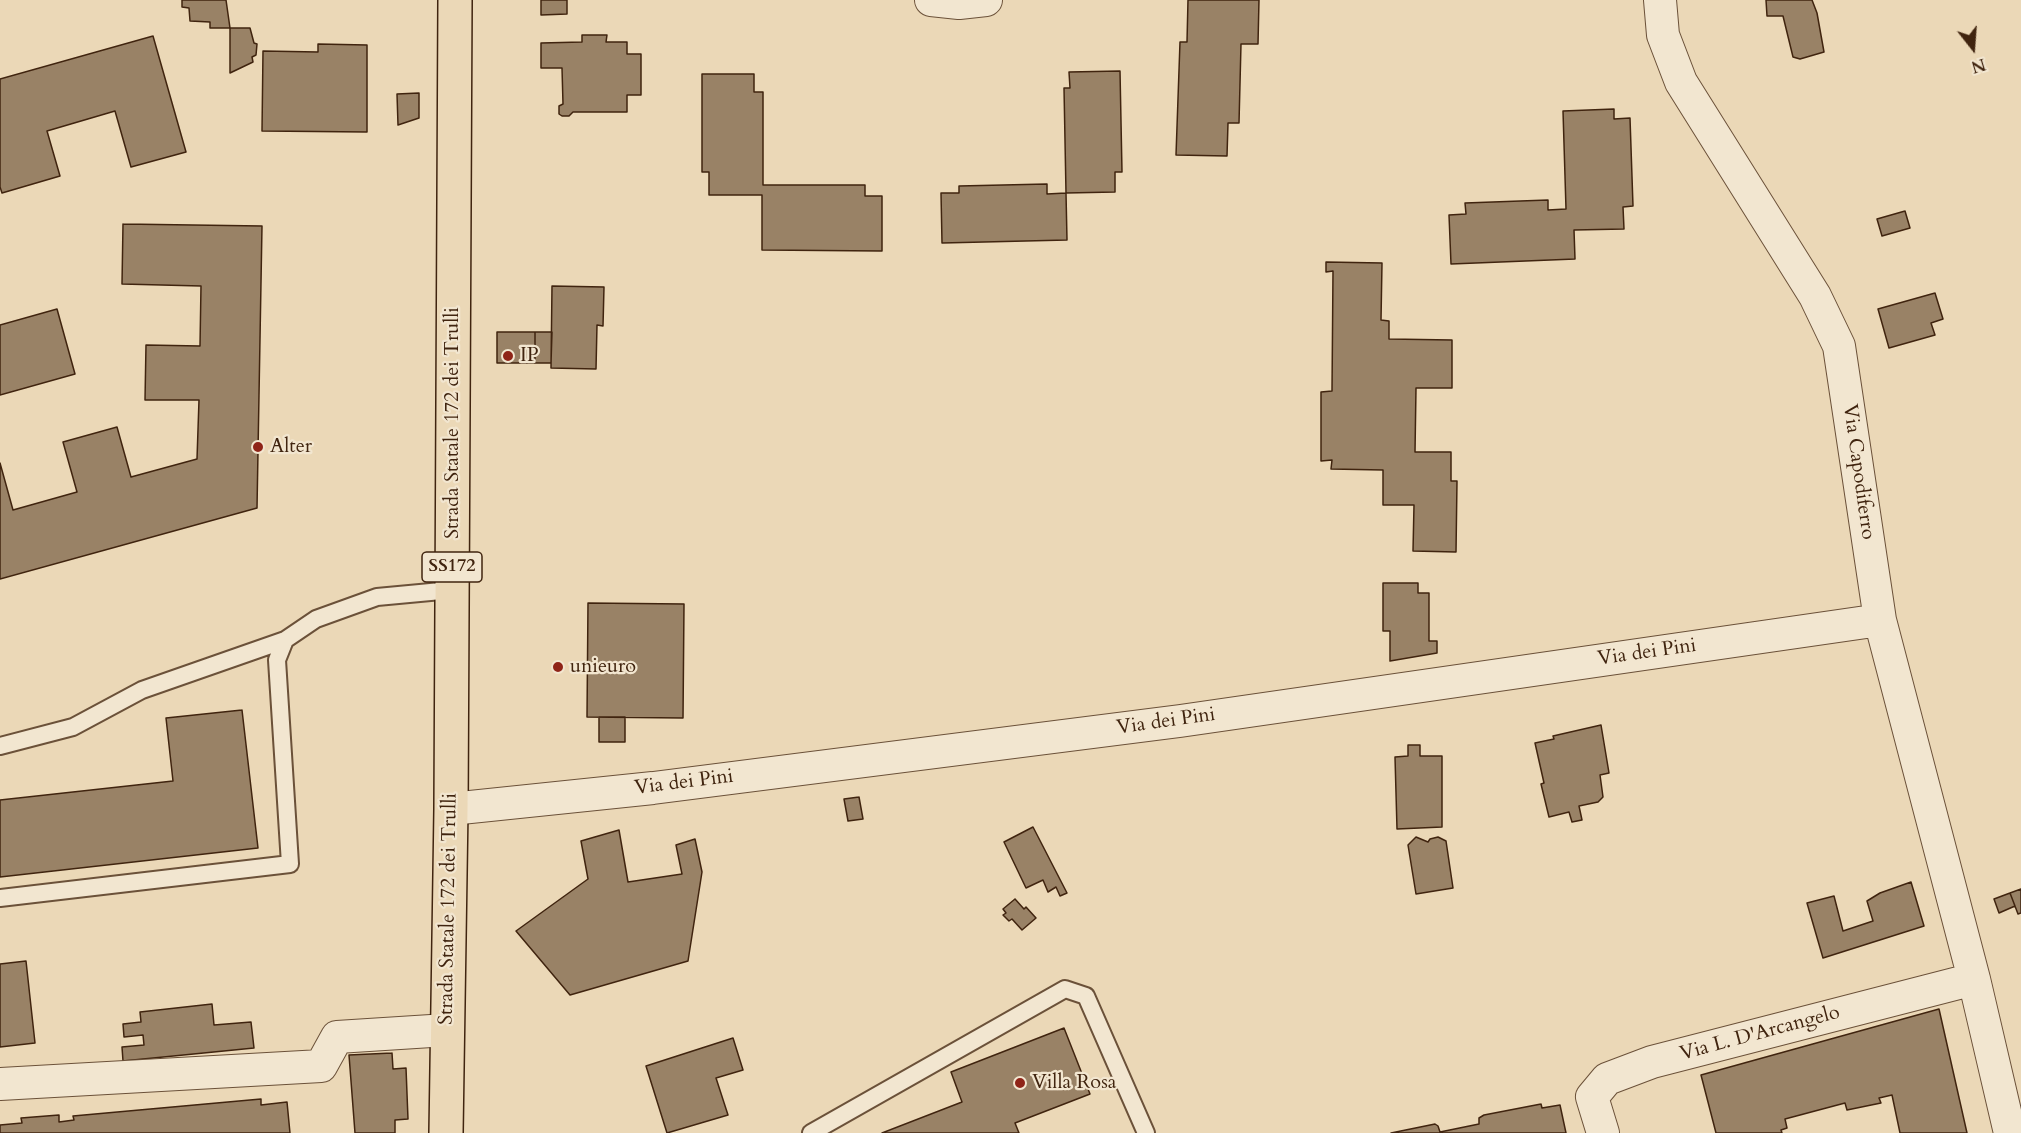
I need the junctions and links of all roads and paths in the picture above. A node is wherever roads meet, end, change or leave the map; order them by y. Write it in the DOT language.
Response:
graph roads {
  1 [pos="455,0"];
  2 [pos="931,0"];
  3 [pos="986,0"];
  4 [pos="1660,0"];
  5 [pos="452,590"];
  6 [pos="1880,620"];
  7 [pos="285,639"];
  8 [pos="0,746"];
  9 [pos="451,809"];
  10 [pos="0,898"];
  11 [pos="1974,979"];
  12 [pos="447,1030"];
  13 [pos="0,1084"];
  14 [pos="446,1133"];
  15 [pos="811,1133"];
  16 [pos="1146,1133"];
  17 [pos="1602,1133"];
  18 [pos="2010,1133"];
  1 -- 5 [label="main road, Strada Statale 172 dei Trulli / SS172"];
  2 -- 3 [label="street"];
  4 -- 6 [label="street, Via Capodiferro"];
  5 -- 7 [label="lane"];
  5 -- 9 [label="main road, Strada Statale 172 dei Trulli / SS172"];
  6 -- 9 [label="street, Via dei Pini"];
  6 -- 11 [label="street, Via Capodiferro"];
  7 -- 8 [label="lane"];
  7 -- 10 [label="lane"];
  9 -- 12 [label="main road, Strada Statale 172 dei Trulli / SS172"];
  11 -- 17 [label="street, Via L. D'Arcangelo"];
  11 -- 18 [label="street, Via Capodiferro"];
  12 -- 13 [label="street"];
  12 -- 14 [label="main road, Strada Statale 172 dei Trulli / SS172"];
  15 -- 16 [label="lane"];
}
